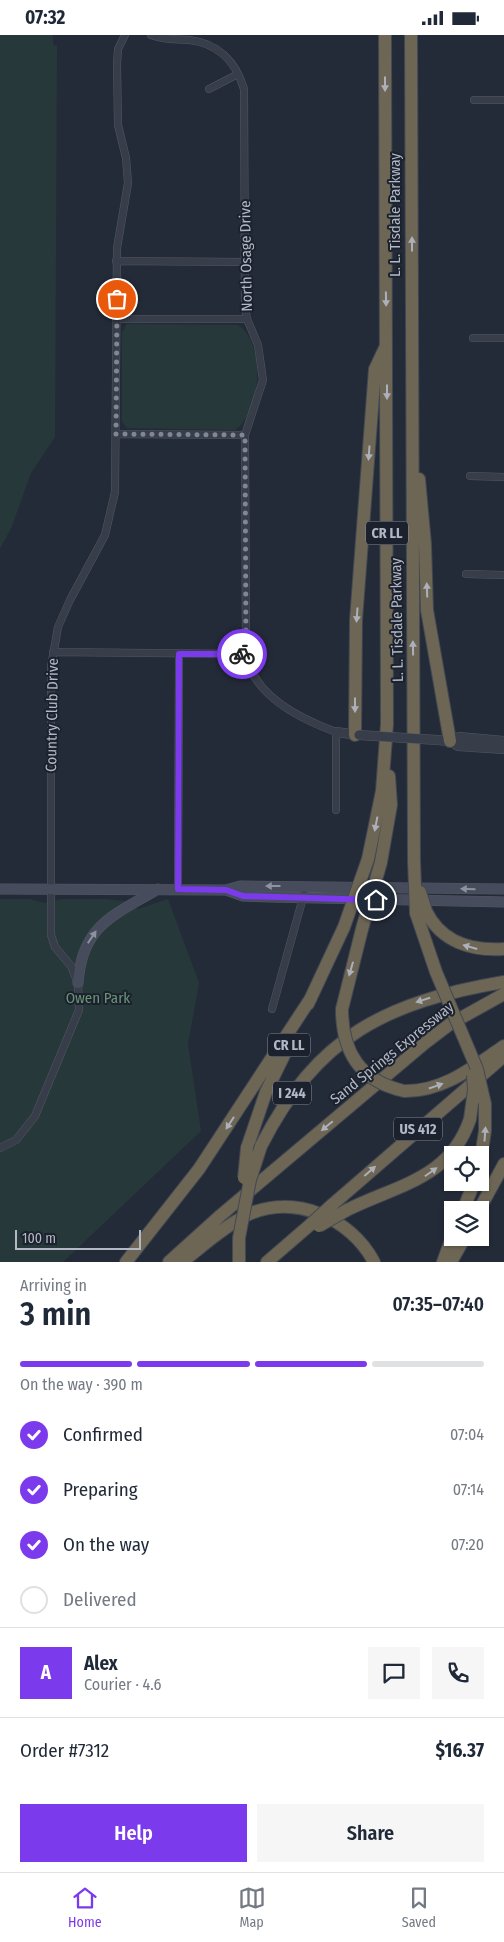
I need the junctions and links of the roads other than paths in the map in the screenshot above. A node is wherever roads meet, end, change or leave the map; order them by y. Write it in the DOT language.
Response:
graph roads {
  1 [pos="125,35"];
  2 [pos="151,35"];
  3 [pos="385,35"];
  4 [pos="411,35"];
  5 [pos="238,74"];
  6 [pos="208,89"];
  7 [pos="474,100"];
  8 [pos="504,100"];
  9 [pos="116,261"];
  10 [pos="245,262"];
  11 [pos="117,319"];
  12 [pos="246,319"];
  13 [pos="473,338"];
  14 [pos="504,338"];
  15 [pos="387,343"];
  16 [pos="412,394"];
  17 [pos="116,434"];
  18 [pos="245,435"];
  19 [pos="470,477"];
  20 [pos="504,477"];
  21 [pos="466,574"];
  22 [pos="504,575"];
  23 [pos="53,652"];
  24 [pos="179,654"];
  25 [pos="246,654"];
  26 [pos="387,724"];
  27 [pos="336,732"];
  28 [pos="357,735"];
  29 [pos="443,741"];
  30 [pos="504,741"];
  31 [pos="504,749"];
  32 [pos="336,811"];
  33 [pos="414,860"];
  34 [pos="305,886"];
  35 [pos="0,889"];
  36 [pos="50,889"];
  37 [pos="158,889"];
  38 [pos="178,889"];
  39 [pos="504,889"];
  40 [pos="226,890"];
  41 [pos="303,898"];
  42 [pos="504,902"];
  43 [pos="504,949"];
  44 [pos="78,983"];
  45 [pos="504,983"];
  46 [pos="504,993"];
  47 [pos="311,998"];
  48 [pos="272,1009"];
  49 [pos="466,1046"];
  50 [pos="504,1046"];
  51 [pos="504,1056"];
  52 [pos="483,1146"];
  53 [pos="0,1148"];
  54 [pos="504,1164"];
  55 [pos="484,1201"];
  56 [pos="315,1225"];
  57 [pos="239,1237"];
  58 [pos="449,1246"];
  59 [pos="460,1246"];
  60 [pos="126,1262"];
  61 [pos="169,1262"];
  62 [pos="182,1262"];
  63 [pos="239,1262"];
  64 [pos="267,1262"];
  65 [pos="374,1262"];
  66 [pos="443,1262"];
  67 [pos="451,1262"];
  1 -- 9 [label="street, Country Club Drive"];
  2 -- 5 [label="street, North Osage Drive"];
  3 -- 15 [label="highway, L. L. Tisdale Parkway / CR LL, one-way"];
  16 -- 4 [label="highway, L. L. Tisdale Parkway / CR LL, one-way"];
  5 -- 6 [label="street"];
  5 -- 10 [label="street, North Osage Drive"];
  7 -- 8 [label="street"];
  9 -- 10 [label="street"];
  9 -- 11 [label="street, Country Club Drive"];
  10 -- 12 [label="street, North Osage Drive"];
  11 -- 12 [label="street"];
  11 -- 17 [label="street, Country Club Drive"];
  12 -- 18 [label="street, North Osage Drive"];
  13 -- 14 [label="street"];
  15 -- 26 [label="highway, L. L. Tisdale Parkway / CR LL, one-way"];
  15 -- 28 [label="highway, one-way"];
  29 -- 16 [label="highway, one-way"];
  33 -- 16 [label="highway, L. L. Tisdale Parkway / CR LL, one-way"];
  17 -- 18 [label="street"];
  17 -- 23 [label="street, Country Club Drive"];
  18 -- 25 [label="street, North Osage Drive"];
  19 -- 20 [label="street"];
  21 -- 22 [label="street"];
  23 -- 24 [label="street"];
  23 -- 36 [label="street, Country Club Drive"];
  24 -- 25 [label="street"];
  24 -- 38 [label="street"];
  25 -- 27 [label="street"];
  26 -- 47 [label="highway, L. L. Tisdale Parkway / CR LL, one-way, bridge"];
  26 -- 50 [label="highway, one-way, bridge"];
  27 -- 28 [label="street"];
  27 -- 32 [label="street"];
  28 -- 29 [label="street, bridge"];
  29 -- 30 [label="street"];
  29 -- 31 [label="street"];
  43 -- 33 [label="highway, one-way, bridge"];
  33 -- 49 [label="highway, L. L. Tisdale Parkway / CR LL, bridge"];
  39 -- 34 [label="main road, one-way"];
  34 -- 40 [label="main road, one-way"];
  34 -- 41 [label="street"];
  35 -- 36 [label="main road"];
  36 -- 37 [label="main road"];
  36 -- 44 [label="street, Country Club Drive"];
  37 -- 38 [label="main road"];
  44 -- 37 [label="main road, one-way"];
  38 -- 40 [label="main road"];
  40 -- 41 [label="main road"];
  41 -- 42 [label="main road"];
  41 -- 48 [label="street"];
  44 -- 53 [label="street"];
  45 -- 57 [label="highway, I 244, one-way, bridge"];
  46 -- 61 [label="highway, Sand Springs Expressway, one-way"];
  47 -- 57 [label="highway, CR LL, bridge"];
  47 -- 60 [label="highway, one-way"];
  52 -- 49 [label="highway, CR LL, one-way, bridge"];
  56 -- 49 [label="highway, one-way, bridge"];
  56 -- 51 [label="highway, US 412, one-way, bridge"];
  54 -- 55 [label="highway"];
  56 -- 64 [label="highway, US 412"];
  57 -- 63 [label="highway, I 244"];
  58 -- 66 [label="highway"];
  59 -- 67 [label="highway"];
  62 -- 65 [label="highway"];
}
